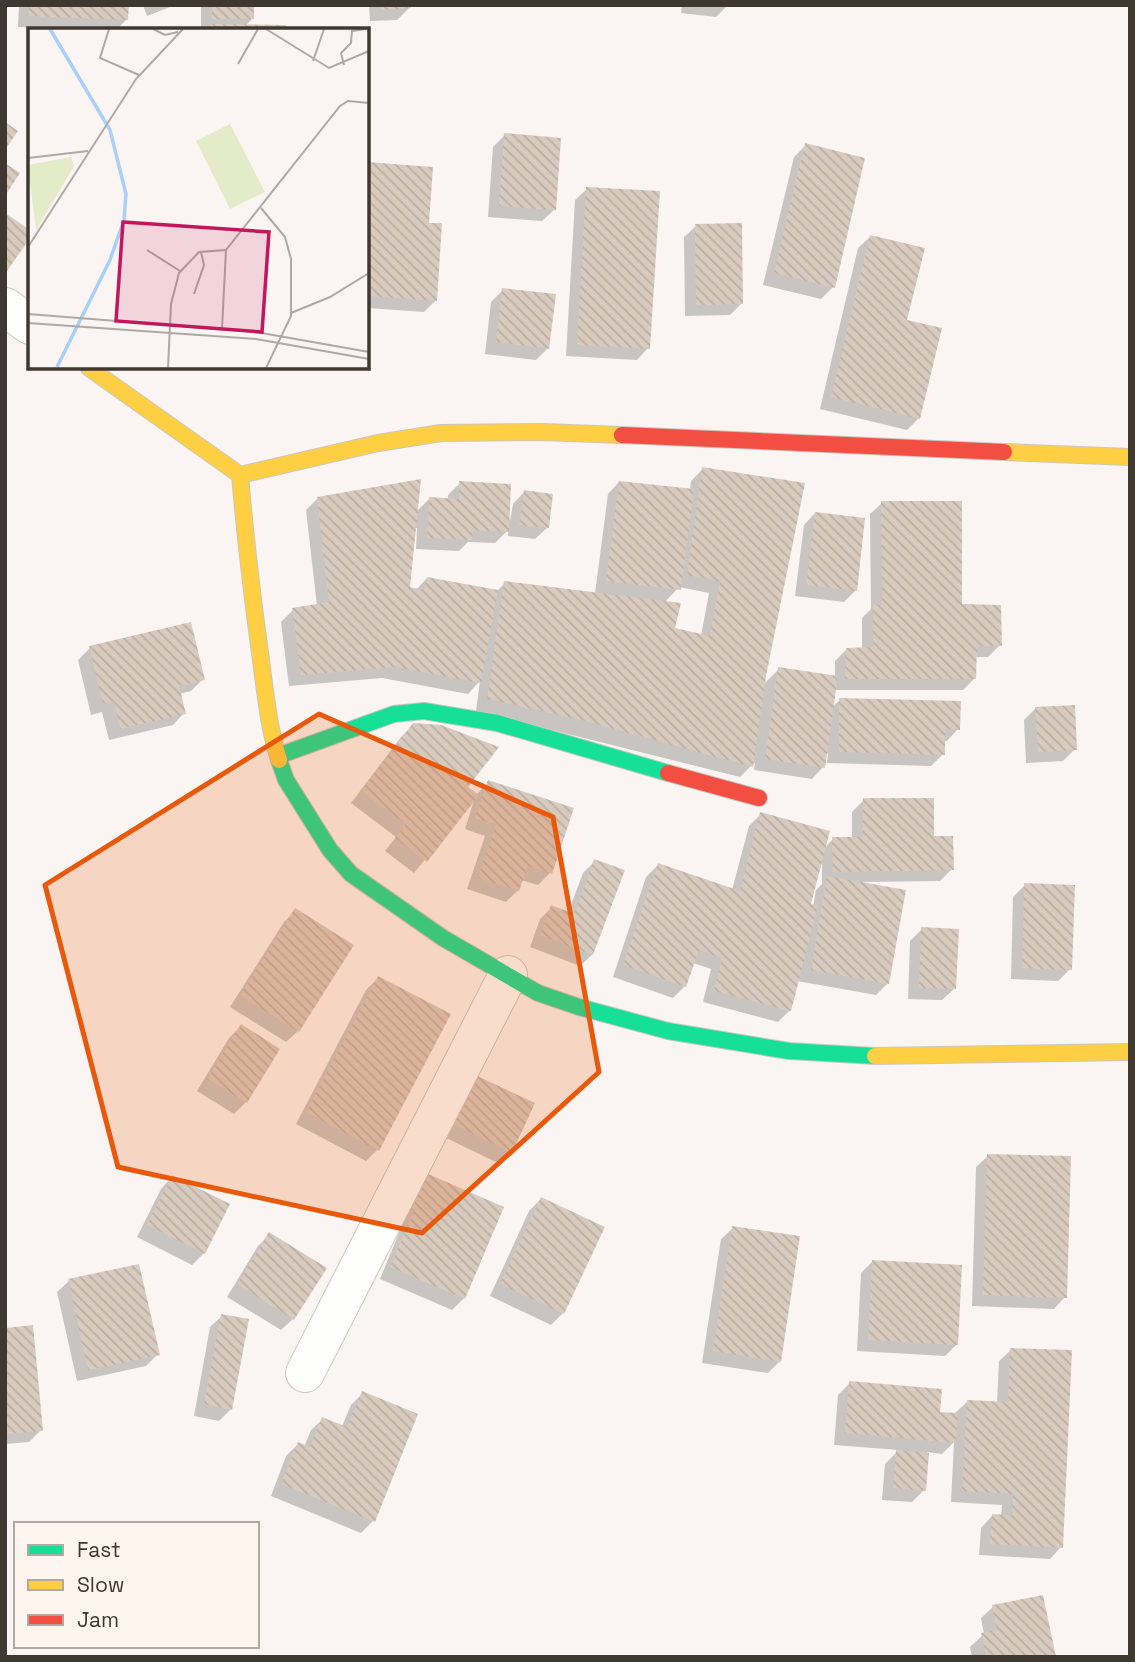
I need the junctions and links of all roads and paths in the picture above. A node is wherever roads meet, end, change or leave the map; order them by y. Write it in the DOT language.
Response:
graph roads {
  1 [pos="5,307"];
  2 [pos="28,324"];
  3 [pos="90,369"];
  4 [pos="1130,457"];
  5 [pos="240,475"];
  6 [pos="278,756"];
  7 [pos="759,798"];
  8 [pos="508,975"];
  9 [pos="1130,1052"];
  10 [pos="305,1373"];
  1 -- 2 [label="street"];
  3 -- 5 [label="street"];
  4 -- 5 [label="street"];
  5 -- 6 [label="street"];
  6 -- 7 [label="street"];
  6 -- 8 [label="street"];
  8 -- 9 [label="street"];
  8 -- 10 [label="street"];
}
